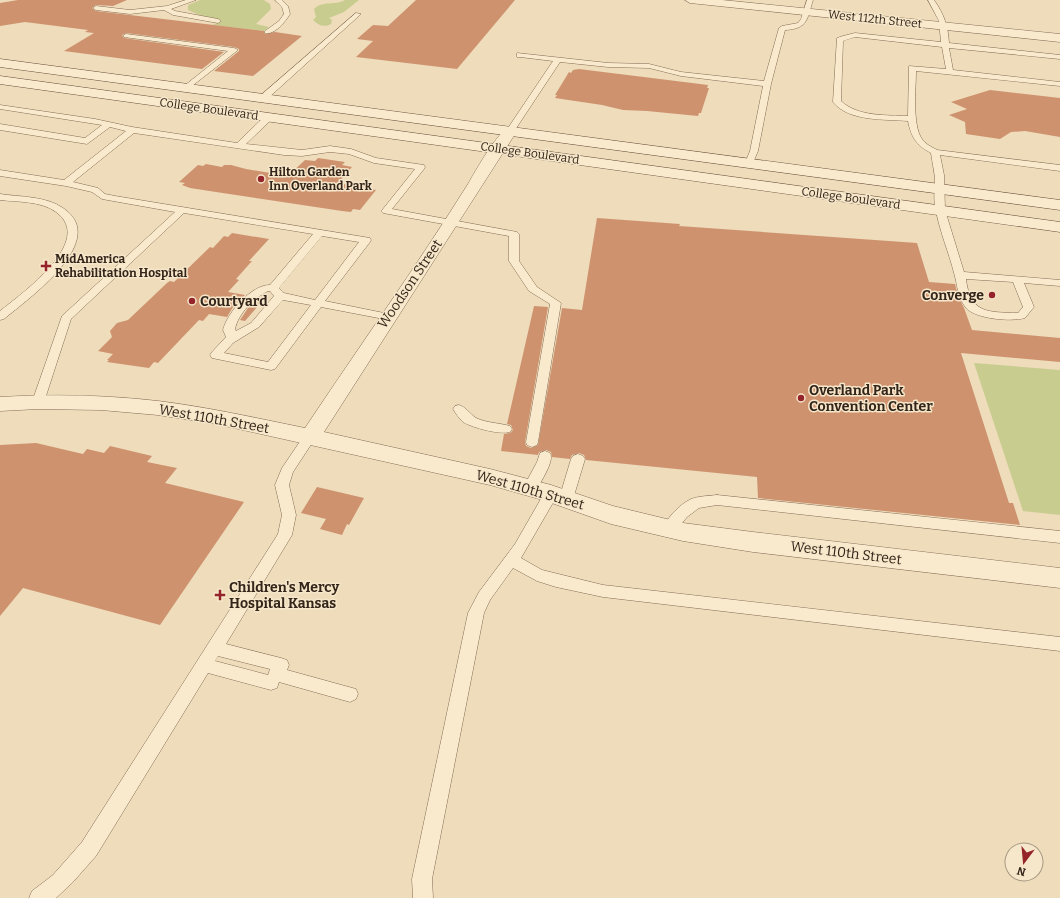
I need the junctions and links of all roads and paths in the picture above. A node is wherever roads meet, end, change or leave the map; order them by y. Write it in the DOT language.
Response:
graph roads {
  1 [pos="193,0"];
  2 [pos="278,0"];
  3 [pos="690,0"];
  4 [pos="810,0"];
  5 [pos="931,0"];
  6 [pos="96,8"];
  7 [pos="164,8"];
  8 [pos="805,12"];
  9 [pos="358,14"];
  10 [pos="218,21"];
  11 [pos="945,26"];
  12 [pos="270,32"];
  13 [pos="126,36"];
  14 [pos="1060,38"];
  15 [pos="945,45"];
  16 [pos="520,55"];
  17 [pos="1060,57"];
  18 [pos="558,59"];
  19 [pos="0,63"];
  20 [pos="950,72"];
  21 [pos="2,82"];
  22 [pos="767,84"];
  23 [pos="1060,84"];
  24 [pos="187,88"];
  25 [pos="263,98"];
  26 [pos="0,107"];
  27 [pos="270,117"];
  28 [pos="912,119"];
  29 [pos="109,124"];
  30 [pos="0,127"];
  31 [pos="132,130"];
  32 [pos="510,131"];
  33 [pos="240,146"];
  34 [pos="497,149"];
  35 [pos="935,152"];
  36 [pos="749,163"];
  37 [pos="1060,168"];
  38 [pos="0,173"];
  39 [pos="66,183"];
  40 [pos="939,189"];
  41 [pos="0,197"];
  42 [pos="1060,205"];
  43 [pos="182,210"];
  44 [pos="940,210"];
  45 [pos="452,222"];
  46 [pos="1060,227"];
  47 [pos="320,232"];
  48 [pos="960,275"];
  49 [pos="1017,280"];
  50 [pos="1060,283"];
  51 [pos="276,292"];
  52 [pos="319,304"];
  53 [pos="0,317"];
  54 [pos="389,317"];
  55 [pos="232,338"];
  56 [pos="38,402"];
  57 [pos="0,404"];
  58 [pos="459,409"];
  59 [pos="506,428"];
  60 [pos="310,437"];
  61 [pos="532,442"];
  62 [pos="545,456"];
  63 [pos="578,459"];
  64 [pos="549,494"];
  65 [pos="669,529"];
  66 [pos="1060,537"];
  67 [pos="511,560"];
  68 [pos="1060,578"];
  69 [pos="1060,644"];
  70 [pos="215,648"];
  71 [pos="204,665"];
  72 [pos="276,674"];
  73 [pos="350,694"];
  74 [pos="39,898"];
  75 [pos="423,898"];
  1 -- 7 [label="lane"];
  2 -- 12 [label="lane"];
  3 -- 8 [label="main road, West 112th Street"];
  4 -- 8 [label="lane"];
  5 -- 11 [label="lane"];
  6 -- 7 [label="lane"];
  7 -- 10 [label="lane"];
  8 -- 11 [label="main road, West 112th Street"];
  8 -- 22 [label="lane"];
  9 -- 25 [label="lane"];
  11 -- 14 [label="main road, West 112th Street"];
  11 -- 15 [label="lane"];
  13 -- 24 [label="lane"];
  15 -- 17 [label="lane"];
  15 -- 20 [label="lane"];
  15 -- 28 [label="lane"];
  16 -- 18 [label="lane"];
  18 -- 22 [label="lane"];
  18 -- 32 [label="lane"];
  19 -- 24 [label="main road, College Boulevard"];
  20 -- 23 [label="lane"];
  20 -- 28 [label="lane"];
  21 -- 27 [label="main road, College Boulevard"];
  22 -- 36 [label="lane"];
  24 -- 25 [label="main road, College Boulevard"];
  25 -- 32 [label="main road, College Boulevard"];
  26 -- 29 [label="lane"];
  27 -- 33 [label="lane"];
  27 -- 34 [label="main road, College Boulevard"];
  28 -- 35 [label="lane"];
  29 -- 30 [label="lane"];
  29 -- 31 [label="lane"];
  31 -- 33 [label="lane"];
  31 -- 39 [label="lane"];
  32 -- 34 [label="main road, Woodson Street"];
  32 -- 36 [label="main road, College Boulevard"];
  33 -- 45 [label="lane"];
  34 -- 44 [label="main road, College Boulevard"];
  34 -- 45 [label="main road, Woodson Street"];
  35 -- 37 [label="lane"];
  35 -- 40 [label="lane"];
  36 -- 40 [label="main road, College Boulevard"];
  38 -- 39 [label="lane"];
  39 -- 43 [label="lane"];
  40 -- 42 [label="main road, College Boulevard"];
  40 -- 44 [label="lane"];
  41 -- 53 [label="lane"];
  43 -- 47 [label="lane"];
  43 -- 56 [label="lane"];
  44 -- 46 [label="main road, College Boulevard"];
  44 -- 48 [label="lane"];
  45 -- 54 [label="main road, Woodson Street"];
  45 -- 61 [label="lane"];
  47 -- 51 [label="lane"];
  47 -- 52 [label="lane"];
  48 -- 49 [label="lane"];
  48 -- 49 [label="lane"];
  49 -- 50 [label="lane"];
  51 -- 52 [label="lane"];
  51 -- 55 [label="lane"];
  51 -- 55 [label="lane"];
  52 -- 54 [label="lane"];
  52 -- 55 [label="lane"];
  54 -- 60 [label="main road, Woodson Street"];
  56 -- 57 [label="main road, West 110th Street"];
  56 -- 60 [label="main road, West 110th Street"];
  58 -- 59 [label="lane"];
  60 -- 64 [label="main road, West 110th Street"];
  60 -- 70 [label="lane"];
  62 -- 64 [label="lane"];
  63 -- 64 [label="lane"];
  64 -- 65 [label="main road, West 110th Street"];
  64 -- 67 [label="lane"];
  65 -- 66 [label="lane"];
  65 -- 68 [label="main road, West 110th Street"];
  67 -- 69 [label="lane"];
  67 -- 75 [label="lane"];
  70 -- 71 [label="lane"];
  70 -- 72 [label="lane"];
  71 -- 72 [label="lane"];
  71 -- 74 [label="lane"];
  72 -- 73 [label="lane"];
}
